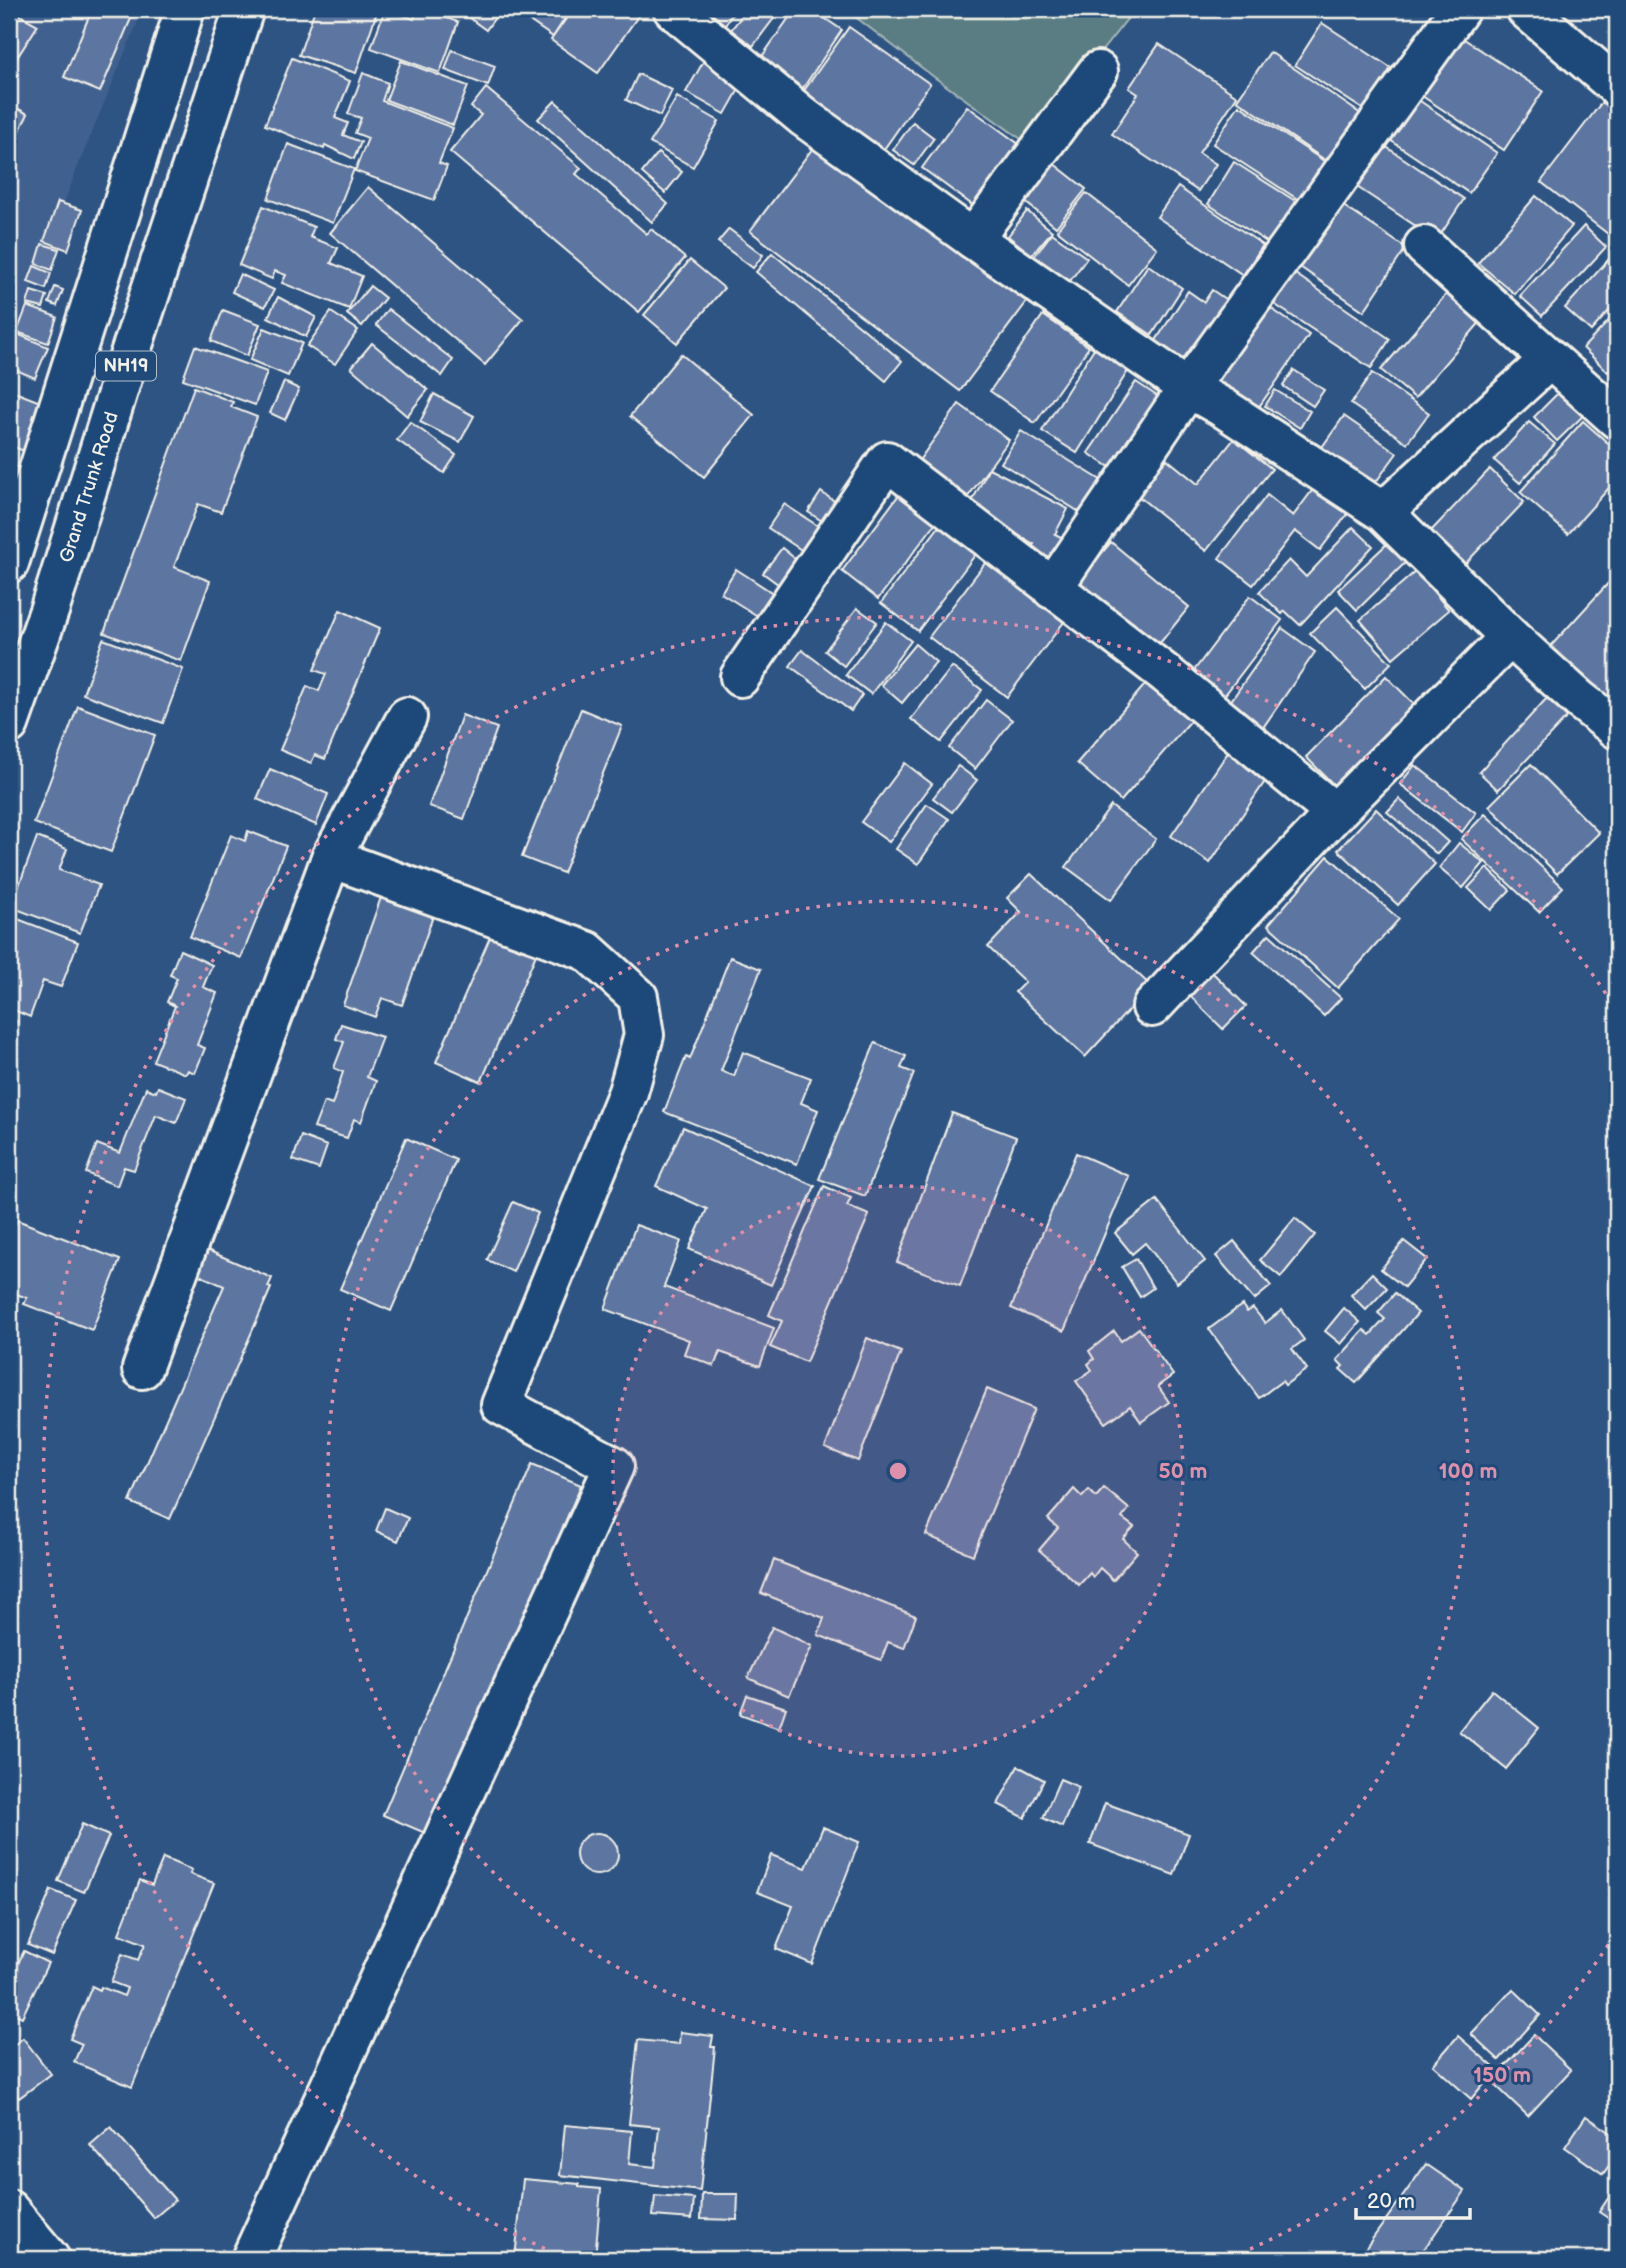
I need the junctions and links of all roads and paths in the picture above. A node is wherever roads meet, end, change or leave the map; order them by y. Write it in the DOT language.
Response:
graph roads {
  1 [pos="185,9"];
  2 [pos="244,9"];
  3 [pos="673,9"];
  4 [pos="1461,9"];
  5 [pos="1526,9"];
  6 [pos="1098,71"];
  7 [pos="1617,87"];
  8 [pos="973,239"];
  9 [pos="1424,246"];
  10 [pos="1550,359"];
  11 [pos="1188,388"];
  12 [pos="1617,419"];
  13 [pos="1383,512"];
  14 [pos="9,563"];
  15 [pos="1052,589"];
  16 [pos="1510,637"];
  17 [pos="740,677"];
  18 [pos="407,717"];
  19 [pos="9,724"];
  20 [pos="1617,729"];
  21 [pos="1335,813"];
  22 [pos="331,858"];
  23 [pos="1152,1007"];
  24 [pos="142,1369"];
  25 [pos="9,2210"];
  26 [pos="50,2259"];
  27 [pos="251,2259"];
  1 -- 14 [label="main road, NH19"];
  2 -- 19 [label="main road, Grand Trunk Road / NH19"];
  3 -- 8 [label="main road"];
  4 -- 11 [label="main road"];
  5 -- 7 [label="main road"];
  6 -- 8 [label="main road"];
  8 -- 11 [label="main road"];
  9 -- 10 [label="main road"];
  10 -- 12 [label="main road"];
  10 -- 13 [label="main road"];
  11 -- 13 [label="main road"];
  11 -- 15 [label="main road"];
  13 -- 16 [label="main road"];
  15 -- 17 [label="main road"];
  15 -- 21 [label="main road"];
  16 -- 20 [label="main road"];
  16 -- 21 [label="main road"];
  18 -- 22 [label="main road"];
  21 -- 23 [label="main road"];
  22 -- 24 [label="main road"];
  22 -- 27 [label="main road"];
  25 -- 26 [label="main road"];
}
